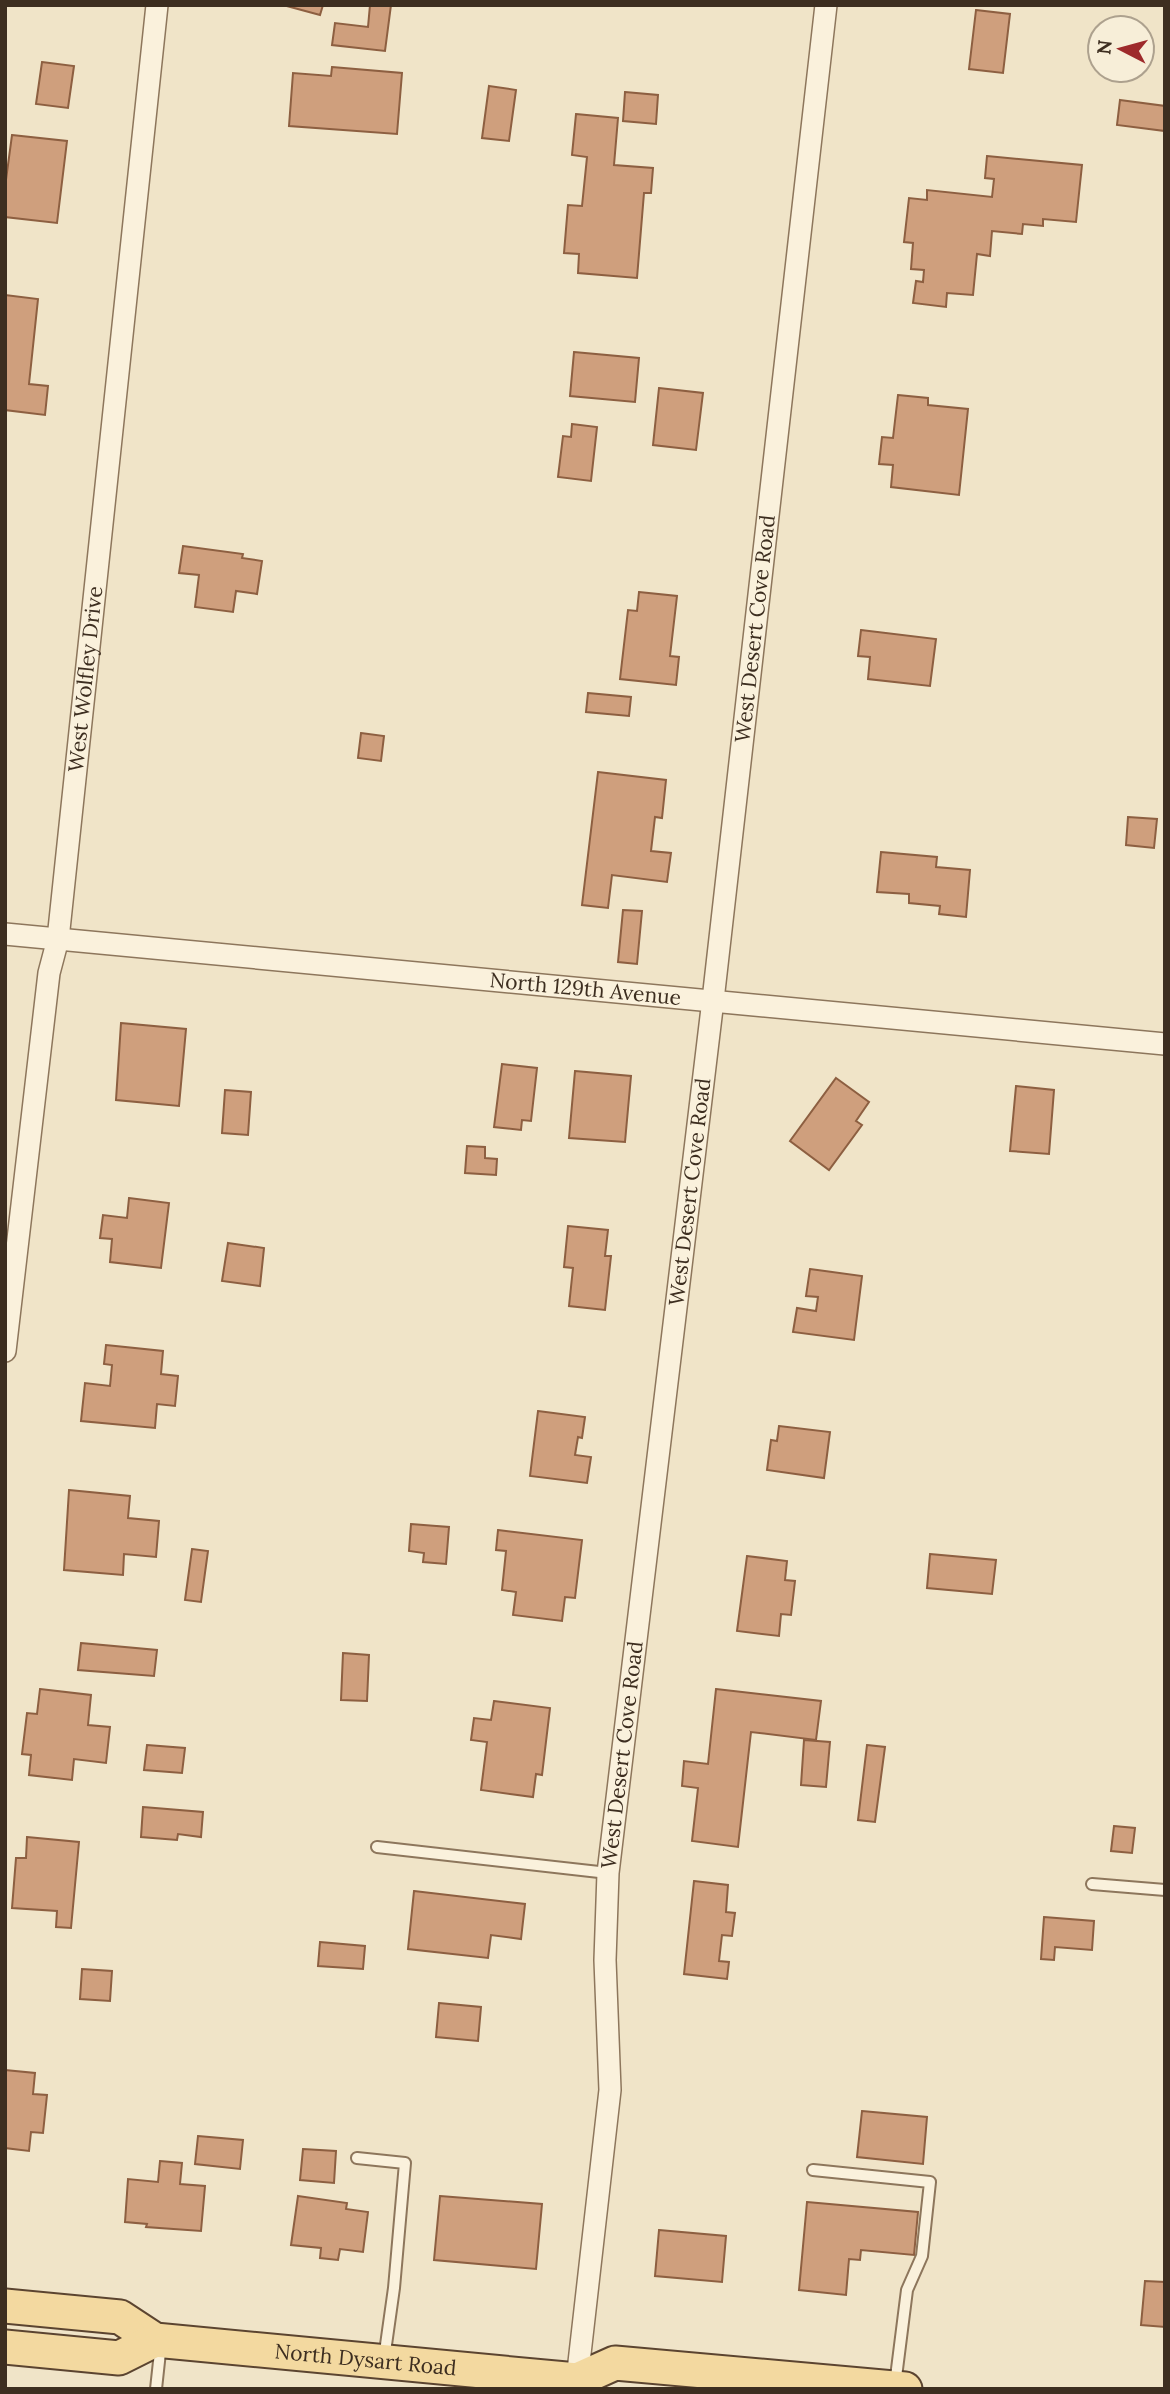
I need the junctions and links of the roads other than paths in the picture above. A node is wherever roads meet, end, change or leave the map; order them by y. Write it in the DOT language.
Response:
graph roads {
  1 [pos="157,5"];
  2 [pos="826,5"];
  3 [pos="5,934"];
  4 [pos="58,939"];
  5 [pos="713,1000"];
  6 [pos="1165,1044"];
  7 [pos="5,1351"];
  8 [pos="377,1847"];
  9 [pos="608,1873"];
  10 [pos="1092,1884"];
  11 [pos="1165,1890"];
  12 [pos="357,2158"];
  13 [pos="813,2169"];
  14 [pos="5,2306"];
  15 [pos="158,2340"];
  16 [pos="5,2347"];
  17 [pos="384,2362"];
  18 [pos="582,2384"];
  19 [pos="895,2388"];
  20 [pos="156,2389"];
  21 [pos="905,2389"];
  1 -- 4 [label="street, West Wolfley Drive"];
  2 -- 5 [label="street, West Desert Cove Road"];
  3 -- 4 [label="street, North 129th Avenue"];
  4 -- 5 [label="street, North 129th Avenue"];
  4 -- 7 [label="street, West Wolfley Drive"];
  5 -- 6 [label="street, North 129th Avenue"];
  5 -- 9 [label="street, West Desert Cove Road"];
  8 -- 9 [label="lane"];
  9 -- 18 [label="street, West Desert Cove Road"];
  10 -- 11 [label="lane"];
  12 -- 17 [label="lane"];
  13 -- 19 [label="lane"];
  14 -- 15 [label="main road, North Dysart Road"];
  15 -- 16 [label="main road"];
  15 -- 17 [label="main road, North Dysart Road"];
  15 -- 20 [label="lane"];
  17 -- 18 [label="main road, North Dysart Road"];
  18 -- 19 [label="main road"];
  19 -- 21 [label="main road"];
}
